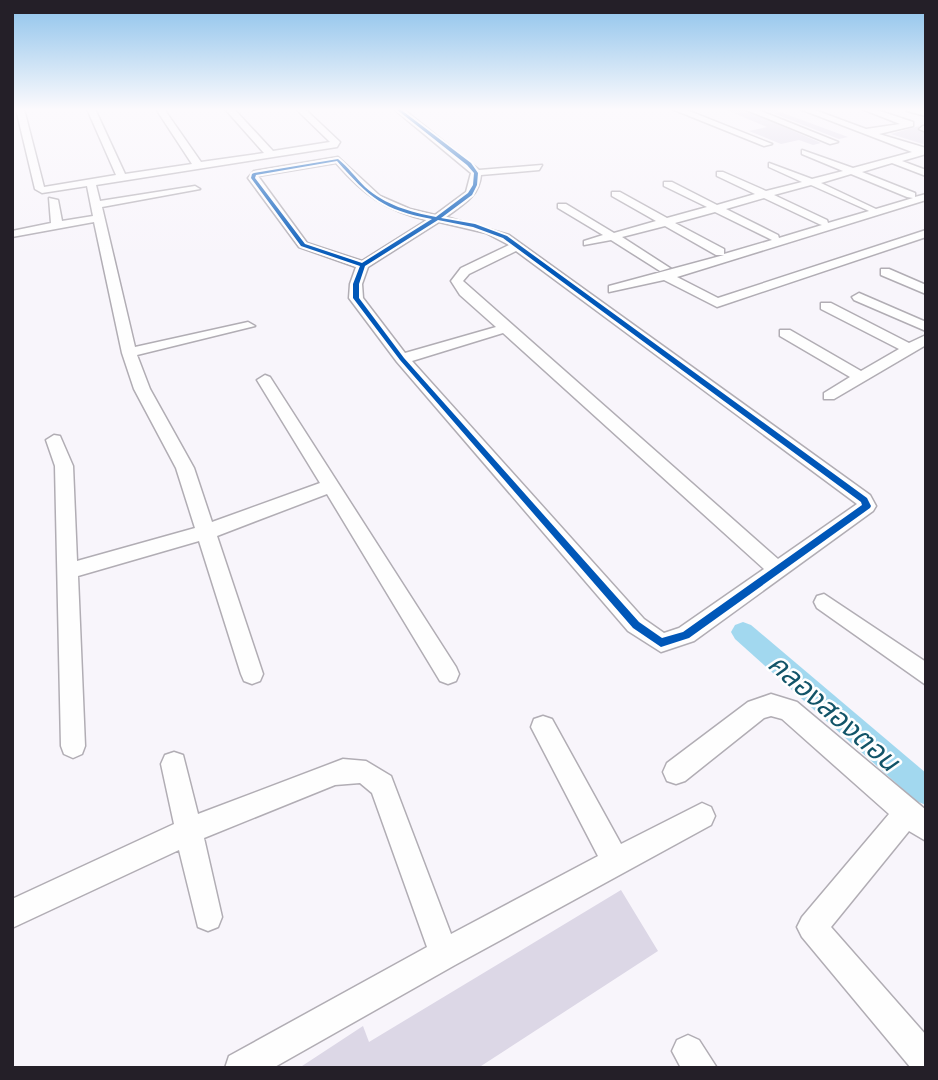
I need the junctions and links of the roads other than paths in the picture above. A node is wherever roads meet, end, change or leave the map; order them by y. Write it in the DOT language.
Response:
graph roads {
  1 [pos="32,159"];
  2 [pos="113,159"];
  3 [pos="194,159"];
  4 [pos="238,159"];
  5 [pos="463,159"];
  6 [pos="824,159"];
  7 [pos="888,159"];
  8 [pos="890,159"];
  9 [pos="772,165"];
  10 [pos="198,166"];
  11 [pos="539,167"];
  12 [pos="850,170"];
  13 [pos="477,173"];
  14 [pos="926,173"];
  15 [pos="720,174"];
  16 [pos="122,178"];
  17 [pos="810,181"];
  18 [pos="91,183"];
  19 [pos="668,184"];
  20 [pos="195,189"];
  21 [pos="616,194"];
  22 [pos="764,194"];
  23 [pos="921,198"];
  24 [pos="53,200"];
  25 [pos="562,206"];
  26 [pos="718,207"];
  27 [pos="871,208"];
  28 [pos="97,211"];
  29 [pos="439,218"];
  30 [pos="667,222"];
  31 [pos="823,222"];
  32 [pos="57,226"];
  33 [pos="926,233"];
  34 [pos="12,234"];
  35 [pos="612,236"];
  36 [pos="774,237"];
  37 [pos="588,243"];
  38 [pos="516,246"];
  39 [pos="720,252"];
  40 [pos="363,265"];
  41 [pos="665,272"];
  42 [pos="885,272"];
  43 [pos="614,289"];
  44 [pos="926,290"];
  45 [pos="859,297"];
  46 [pos="826,306"];
  47 [pos="248,326"];
  48 [pos="926,327"];
  49 [pos="507,328"];
  50 [pos="785,333"];
  51 [pos="926,340"];
  52 [pos="910,349"];
  53 [pos="130,353"];
  54 [pos="401,359"];
  55 [pos="861,377"];
  56 [pos="265,380"];
  57 [pos="830,396"];
  58 [pos="54,440"];
  59 [pos="330,485"];
  60 [pos="206,532"];
  61 [pos="778,570"];
  62 [pos="67,571"];
  63 [pos="824,602"];
  64 [pos="252,674"];
  65 [pos="448,674"];
  66 [pos="926,675"];
  67 [pos="543,727"];
  68 [pos="73,746"];
  69 [pos="174,764"];
  70 [pos="676,772"];
  71 [pos="702,816"];
  72 [pos="917,820"];
  73 [pos="187,832"];
  74 [pos="616,862"];
  75 [pos="12,914"];
  76 [pos="208,917"];
  77 [pos="444,954"];
  78 [pos="926,1060"];
  79 [pos="244,1067"];
  1 -- 18 [label="street"];
  2 -- 16 [label="street"];
  3 -- 10 [label="street"];
  4 -- 10 [label="street"];
  5 -- 13 [label="street"];
  6 -- 12 [label="street"];
  7 -- 12 [label="street"];
  8 -- 14 [label="street"];
  9 -- 17 [label="street"];
  10 -- 16 [label="street"];
  11 -- 13 [label="street"];
  12 -- 17 [label="street"];
  12 -- 23 [label="street"];
  13 -- 29 [label="street"];
  15 -- 22 [label="street"];
  16 -- 18 [label="street"];
  17 -- 22 [label="street"];
  17 -- 27 [label="street"];
  18 -- 28 [label="street"];
  19 -- 26 [label="street"];
  20 -- 28 [label="street"];
  21 -- 30 [label="street"];
  22 -- 26 [label="street"];
  22 -- 31 [label="street"];
  23 -- 41 [label="street"];
  24 -- 32 [label="street"];
  25 -- 35 [label="street"];
  26 -- 30 [label="street"];
  26 -- 36 [label="street"];
  28 -- 32 [label="street"];
  28 -- 53 [label="street"];
  29 -- 38 [label="street"];
  29 -- 40 [label="street"];
  29 -- 40 [label="street"];
  30 -- 35 [label="street"];
  30 -- 39 [label="street"];
  32 -- 34 [label="street"];
  33 -- 41 [label="street"];
  35 -- 37 [label="street"];
  35 -- 41 [label="street"];
  38 -- 49 [label="street"];
  38 -- 61 [label="street"];
  40 -- 54 [label="street"];
  41 -- 43 [label="street"];
  42 -- 44 [label="street"];
  45 -- 48 [label="street"];
  46 -- 52 [label="street"];
  47 -- 53 [label="street"];
  49 -- 54 [label="street"];
  49 -- 61 [label="street"];
  50 -- 55 [label="street"];
  51 -- 52 [label="street"];
  52 -- 55 [label="street"];
  53 -- 60 [label="street"];
  54 -- 61 [label="street"];
  55 -- 57 [label="street"];
  56 -- 59 [label="street"];
  58 -- 62 [label="street"];
  59 -- 60 [label="street"];
  59 -- 65 [label="street"];
  60 -- 62 [label="street"];
  60 -- 64 [label="street"];
  62 -- 68 [label="street"];
  63 -- 66 [label="street"];
  67 -- 74 [label="street"];
  69 -- 73 [label="street"];
  70 -- 72 [label="street"];
  71 -- 74 [label="street"];
  72 -- 78 [label="street"];
  73 -- 75 [label="street"];
  73 -- 76 [label="street"];
  73 -- 77 [label="street"];
  74 -- 77 [label="street"];
  77 -- 79 [label="street"];
}
